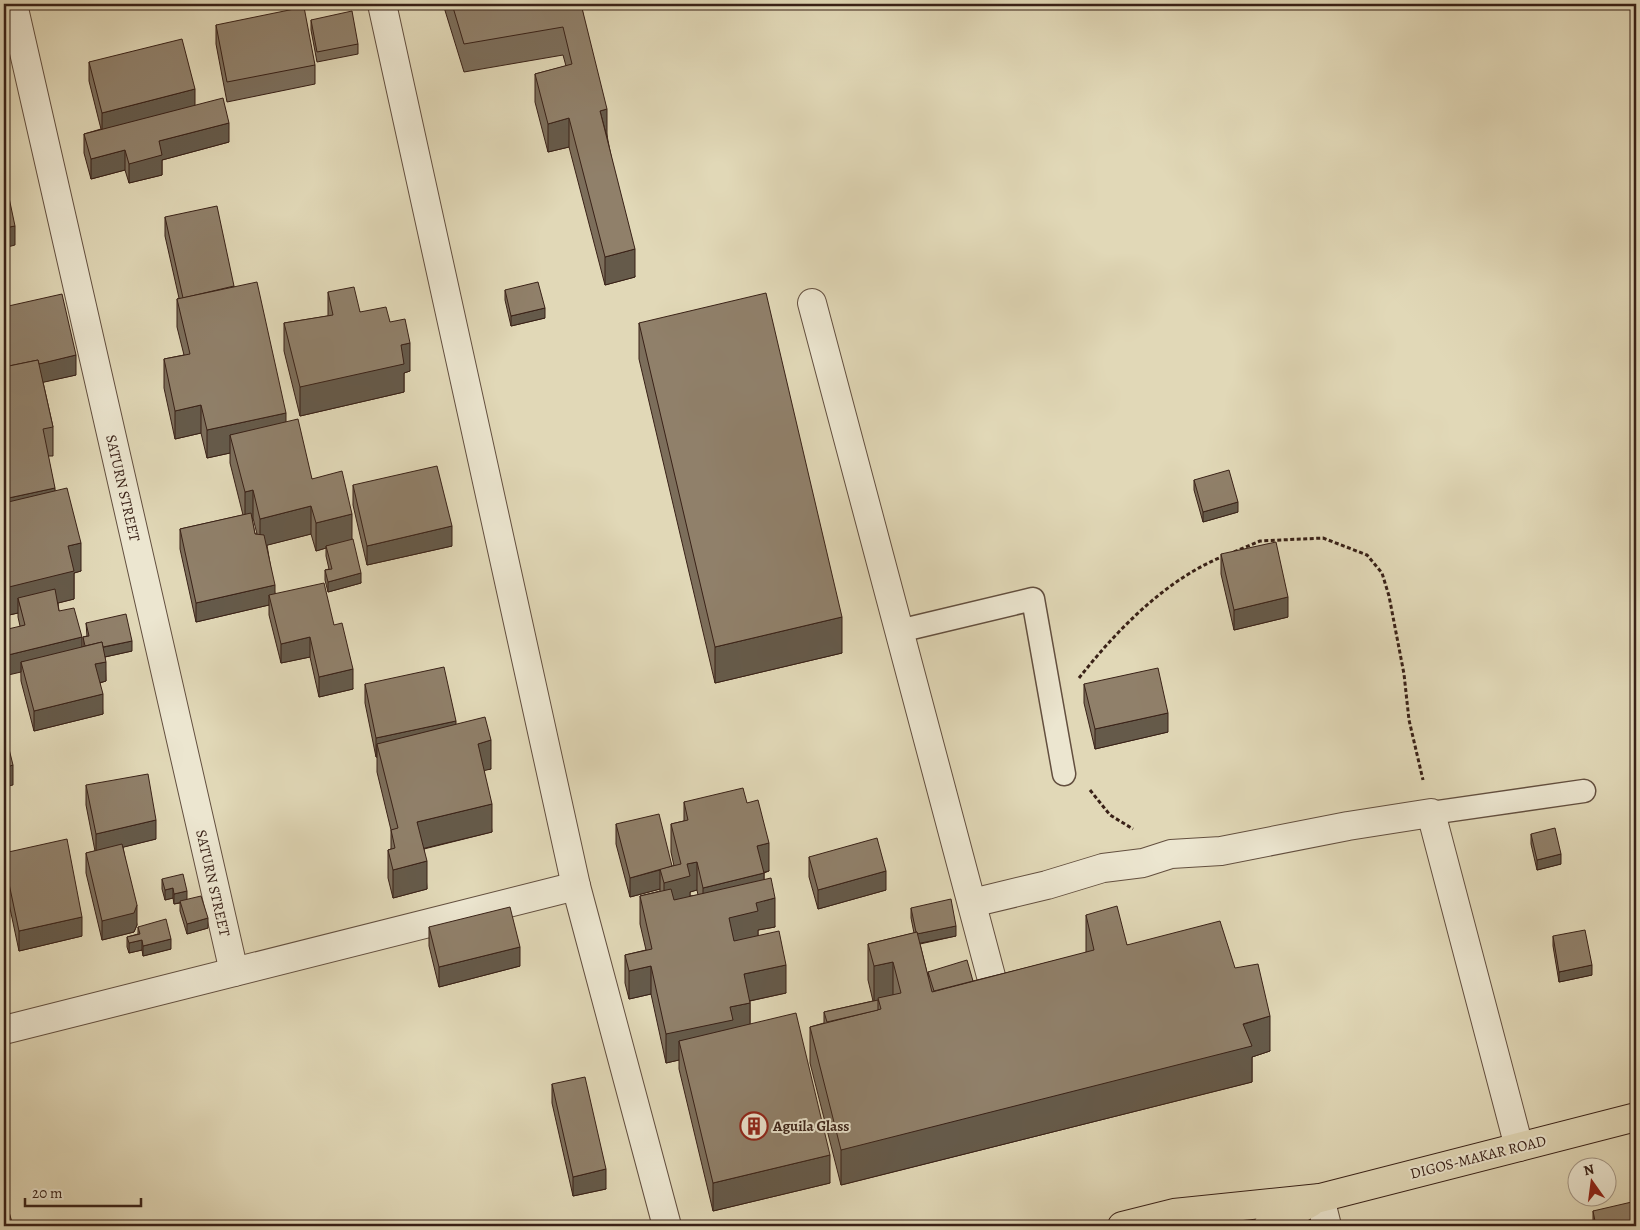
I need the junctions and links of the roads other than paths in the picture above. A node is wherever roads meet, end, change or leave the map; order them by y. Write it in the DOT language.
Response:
graph roads {
  1 [pos="13,4"];
  2 [pos="382,4"];
  3 [pos="812,303"];
  4 [pos="900,631"];
  5 [pos="1064,774"];
  6 [pos="1584,791"];
  7 [pos="1431,813"];
  8 [pos="576,886"];
  9 [pos="972,903"];
  10 [pos="234,972"];
  11 [pos="1000,1010"];
  12 [pos="4,1030"];
  13 [pos="1636,1116"];
  14 [pos="1519,1147"];
  15 [pos="1320,1198"];
  16 [pos="667,1226"];
  17 [pos="1122,1226"];
  18 [pos="1268,1226"];
  19 [pos="1327,1226"];
  1 -- 10 [label="street, SATURN STREET"];
  2 -- 8 [label="street"];
  3 -- 4 [label="street"];
  4 -- 5 [label="lane"];
  4 -- 9 [label="street"];
  6 -- 7 [label="lane"];
  7 -- 9 [label="street"];
  7 -- 14 [label="street"];
  8 -- 10 [label="street"];
  8 -- 16 [label="street"];
  9 -- 11 [label="street"];
  10 -- 12 [label="street"];
  13 -- 14 [label="main road, DIGOS-MAKAR ROAD"];
  14 -- 15 [label="main road, DIGOS-MAKAR ROAD"];
  15 -- 17 [label="main road, DIGOS-MAKAR ROAD"];
  15 -- 18 [label="main road, DIGOS-MAKAR ROAD"];
  15 -- 19 [label="street"];
}
